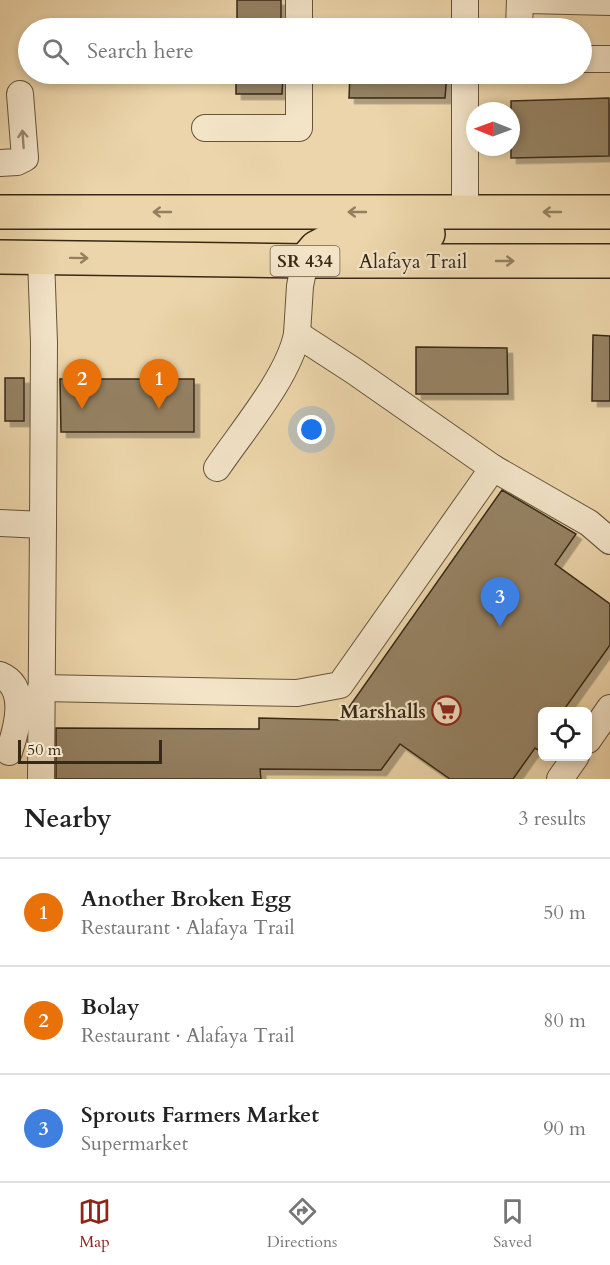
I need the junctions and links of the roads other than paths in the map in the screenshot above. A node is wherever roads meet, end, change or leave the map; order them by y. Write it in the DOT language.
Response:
graph roads {
  1 [pos="300,0"];
  2 [pos="465,0"];
  3 [pos="520,0"];
  4 [pos="527,0"];
  5 [pos="610,2"];
  6 [pos="299,18"];
  7 [pos="465,18"];
  8 [pos="519,18"];
  9 [pos="592,59"];
  10 [pos="610,59"];
  11 [pos="299,84"];
  12 [pos="465,84"];
  13 [pos="20,94"];
  14 [pos="206,128"];
  15 [pos="0,163"];
  16 [pos="0,212"];
  17 [pos="465,212"];
  18 [pos="610,212"];
  19 [pos="0,257"];
  20 [pos="41,258"];
  21 [pos="305,261"];
  22 [pos="610,261"];
  23 [pos="297,334"];
  24 [pos="216,468"];
  25 [pos="493,468"];
  26 [pos="0,523"];
  27 [pos="43,525"];
  28 [pos="610,541"];
  29 [pos="0,675"];
  30 [pos="41,688"];
  31 [pos="610,708"];
  32 [pos="592,734"];
  33 [pos="9,752"];
  34 [pos="573,761"];
  35 [pos="41,779"];
  36 [pos="560,779"];
  1 -- 6 [label="lane"];
  2 -- 7 [label="lane"];
  3 -- 8 [label="lane"];
  4 -- 5 [label="lane"];
  9 -- 10 [label="lane"];
  11 -- 14 [label="lane"];
  12 -- 17 [label="lane"];
  15 -- 13 [label="lane, one-way"];
  17 -- 16 [label="main road, one-way"];
  18 -- 17 [label="main road, one-way"];
  17 -- 21 [label="main road"];
  19 -- 20 [label="main road, Alafaya Trail / SR 434"];
  20 -- 21 [label="main road, Alafaya Trail / SR 434, one-way"];
  20 -- 27 [label="lane"];
  21 -- 22 [label="main road, Alafaya Trail / SR 434, one-way"];
  21 -- 23 [label="lane"];
  23 -- 24 [label="lane"];
  23 -- 25 [label="lane"];
  25 -- 28 [label="lane"];
  25 -- 30 [label="lane"];
  26 -- 27 [label="lane"];
  27 -- 30 [label="lane"];
  29 -- 33 [label="lane"];
  30 -- 35 [label="lane"];
  31 -- 32 [label="lane"];
  34 -- 36 [label="lane"];
}
